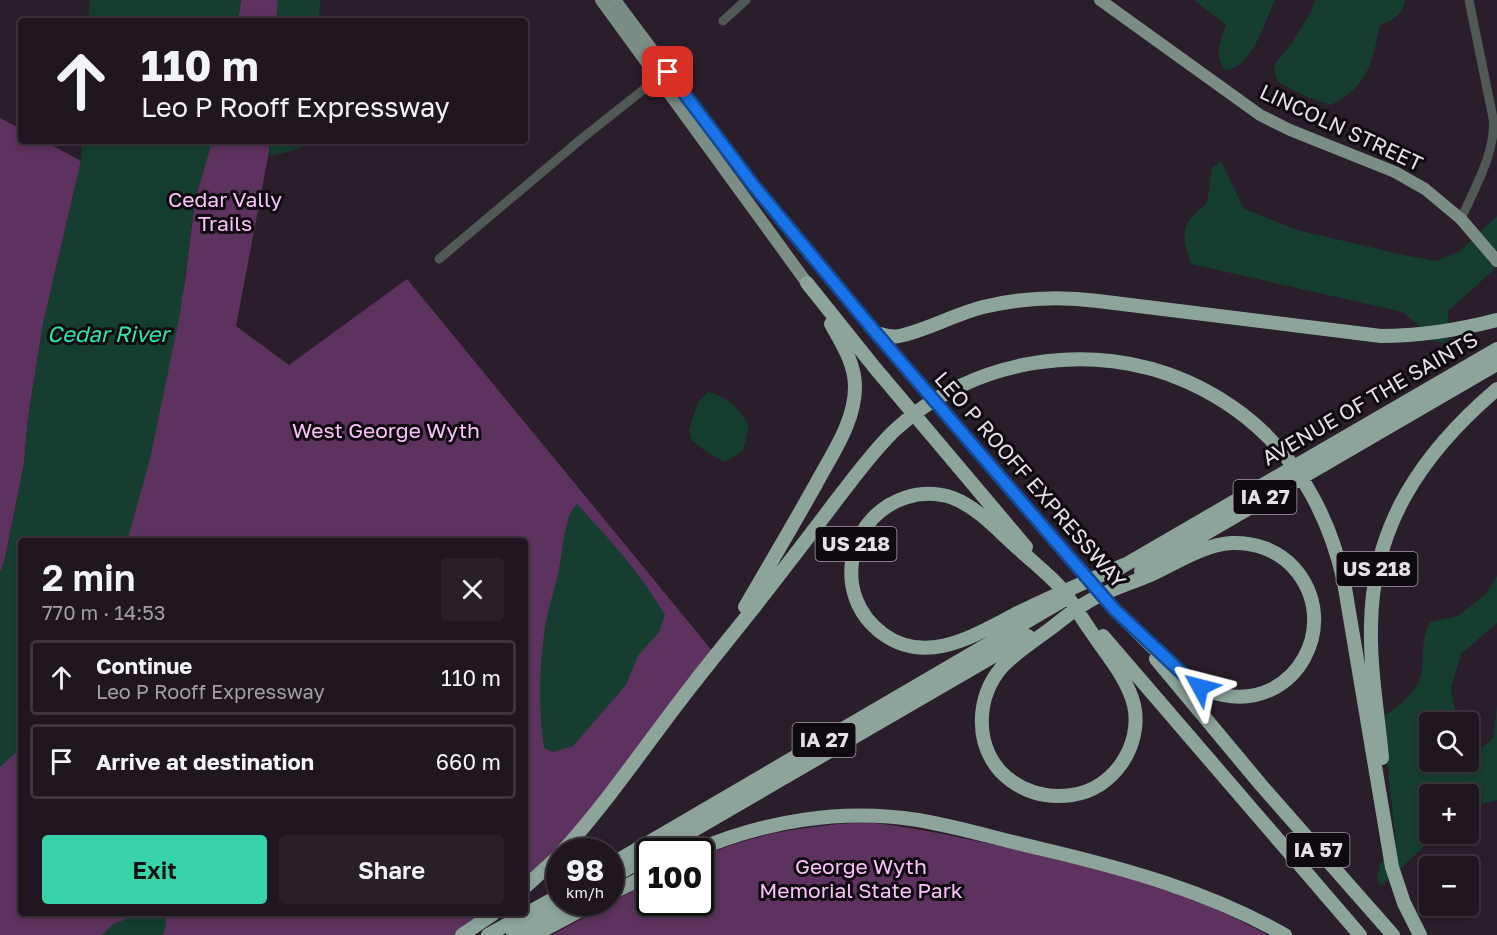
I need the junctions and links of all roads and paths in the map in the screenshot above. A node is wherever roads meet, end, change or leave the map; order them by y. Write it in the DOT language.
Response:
graph roads {
  1 [pos="601,0"];
  2 [pos="615,0"];
  3 [pos="746,0"];
  4 [pos="1100,0"];
  5 [pos="1469,0"];
  6 [pos="723,21"];
  7 [pos="663,75"];
  8 [pos="1465,223"];
  9 [pos="439,259"];
  10 [pos="1497,261"];
  11 [pos="807,283"];
  12 [pos="1497,320"];
  13 [pos="876,333"];
  14 [pos="1497,349"];
  15 [pos="1497,364"];
  16 [pos="1497,388"];
  17 [pos="1394,416"];
  18 [pos="1132,574"];
  19 [pos="1062,589"];
  20 [pos="1114,609"];
  21 [pos="1042,619"];
  22 [pos="694,683"];
  23 [pos="574,838"];
  24 [pos="679,838"];
  25 [pos="714,843"];
  26 [pos="1388,847"];
  27 [pos="624,857"];
  28 [pos="546,867"];
  29 [pos="528,884"];
  30 [pos="546,902"];
  31 [pos="528,912"];
  32 [pos="546,915"];
  33 [pos="490,916"];
  34 [pos="521,916"];
  35 [pos="570,916"];
  36 [pos="1359,933"];
  37 [pos="462,935"];
  38 [pos="488,935"];
  39 [pos="513,935"];
  40 [pos="534,935"];
  41 [pos="1285,935"];
  42 [pos="1392,935"];
  43 [pos="1420,935"];
  1 -- 7 [label="main road"];
  2 -- 7 [label="main road"];
  3 -- 6 [label="street"];
  4 -- 8 [label="main road, LINCOLN STREET"];
  5 -- 8 [label="street"];
  7 -- 9 [label="street"];
  7 -- 11 [label="main road"];
  7 -- 13 [label="main road, LEO P ROOFF EXPRESSWAY / IA 57"];
  8 -- 10 [label="main road, LINCOLN STREET"];
  11 -- 19 [label="highway"];
  11 -- 22 [label="highway"];
  12 -- 13 [label="highway"];
  13 -- 20 [label="highway, LEO P ROOFF EXPRESSWAY / IA 57"];
  14 -- 17 [label="highway, AVENUE OF THE SAINTS"];
  15 -- 17 [label="highway, AVENUE OF THE SAINTS"];
  16 -- 26 [label="highway, US 218"];
  17 -- 18 [label="highway, AVENUE OF THE SAINTS"];
  18 -- 20 [label="highway"];
  18 -- 21 [label="highway, AVENUE OF THE SAINTS / IA 27"];
  18 -- 21 [label="highway"];
  19 -- 21 [label="highway"];
  19 -- 21 [label="highway, US 218"];
  19 -- 36 [label="highway, US 218"];
  20 -- 42 [label="highway, LEO P ROOFF EXPRESSWAY / IA 57"];
  21 -- 24 [label="highway, AVENUE OF THE SAINTS / IA 27"];
  21 -- 27 [label="highway, AVENUE OF THE SAINTS / IA 27"];
  22 -- 23 [label="highway"];
  22 -- 26 [label="highway"];
  25 -- 41 [label="highway"];
  26 -- 43 [label="highway, US 218"];
  28 -- 29 [label="highway"];
  30 -- 31 [label="highway"];
  32 -- 39 [label="highway"];
  33 -- 37 [label="highway"];
  34 -- 38 [label="highway"];
  35 -- 40 [label="highway"];
}
